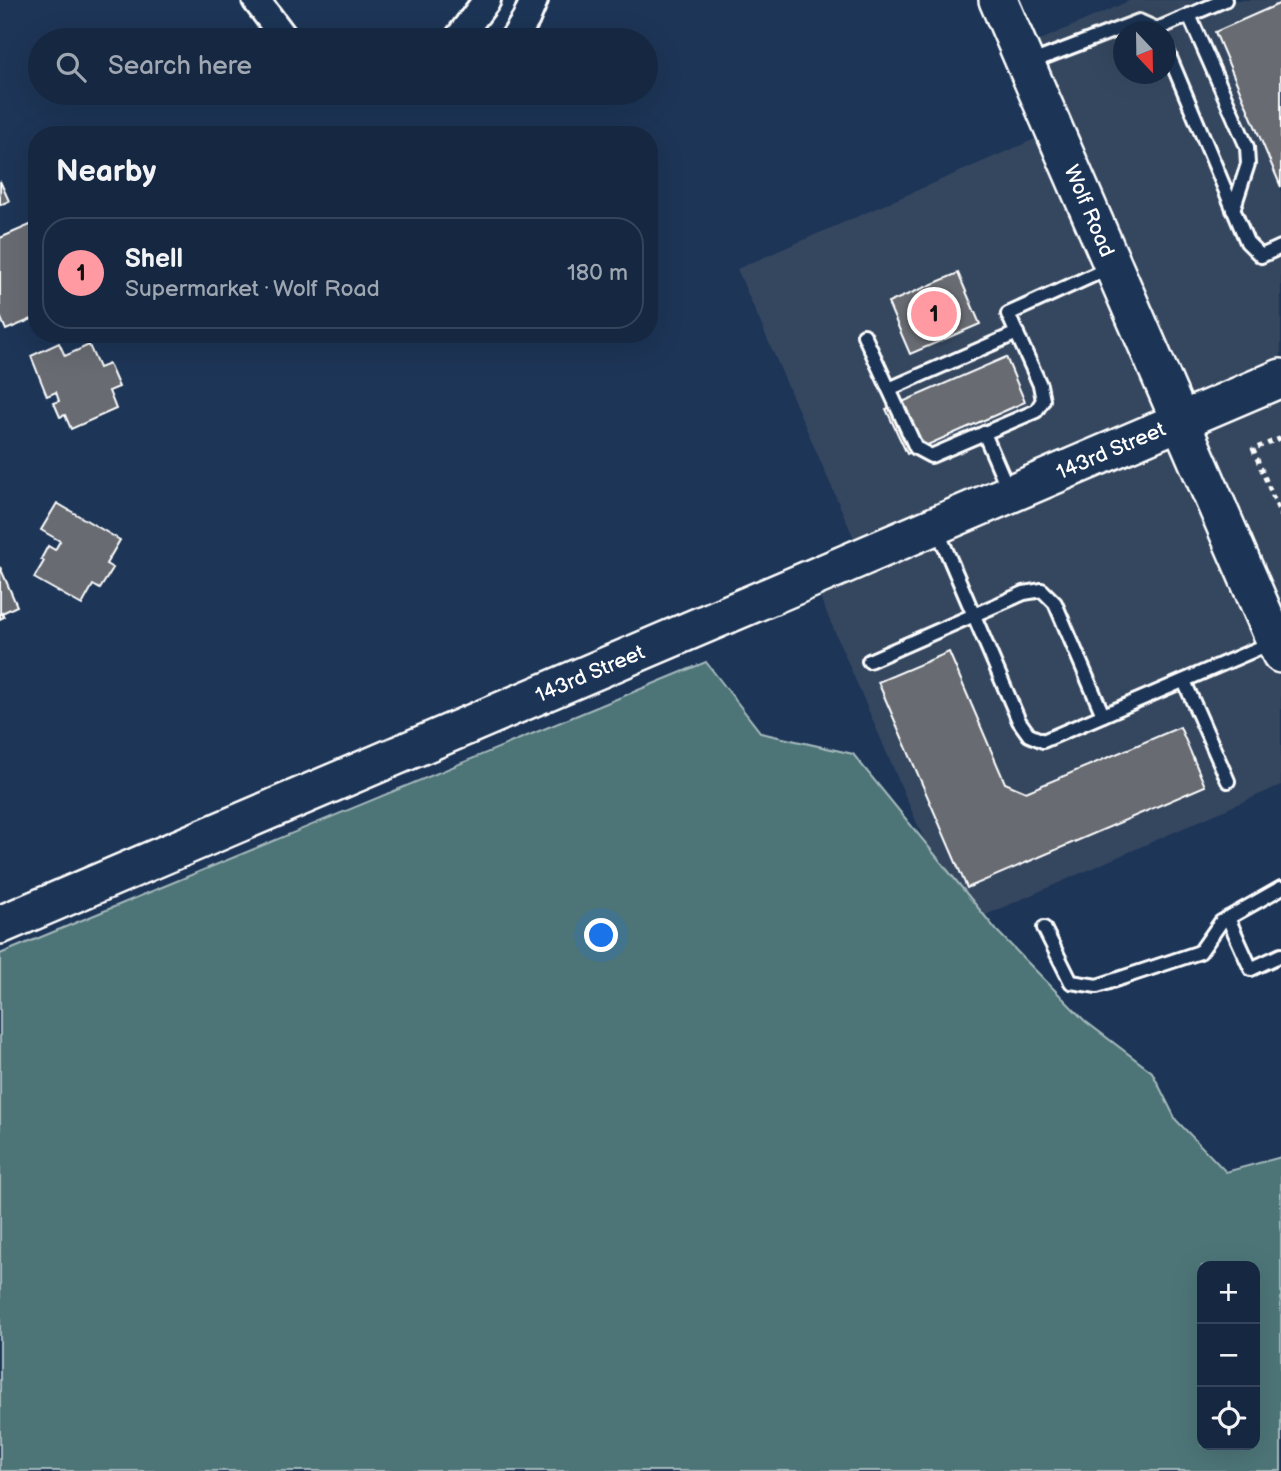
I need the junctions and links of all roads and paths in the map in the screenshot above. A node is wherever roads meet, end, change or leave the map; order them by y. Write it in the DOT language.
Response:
graph roads {
  1 [pos="256,0"];
  2 [pos="487,0"];
  3 [pos="534,0"];
  4 [pos="998,0"];
  5 [pos="1225,0"];
  6 [pos="1189,15"];
  7 [pos="1176,21"];
  8 [pos="277,28"];
  9 [pos="466,28"];
  10 [pos="520,28"];
  11 [pos="1113,31"];
  12 [pos="1025,64"];
  13 [pos="1176,72"];
  14 [pos="1233,210"];
  15 [pos="1281,247"];
  16 [pos="1113,266"];
  17 [pos="1017,333"];
  18 [pos="864,335"];
  19 [pos="1281,378"];
  20 [pos="889,389"];
  21 [pos="1180,422"];
  22 [pos="984,433"];
  23 [pos="1281,438"];
  24 [pos="1011,494"];
  25 [pos="1281,516"];
  26 [pos="935,526"];
  27 [pos="974,615"];
  28 [pos="1278,648"];
  29 [pos="869,661"];
  30 [pos="1184,681"];
  31 [pos="1103,715"];
  32 [pos="1228,782"];
  33 [pos="1281,888"];
  34 [pos="1228,918"];
  35 [pos="0,925"];
  36 [pos="1044,928"];
  37 [pos="1281,955"];
  1 -- 8 [label="street"];
  2 -- 9 [label="street"];
  3 -- 10 [label="street"];
  4 -- 12 [label="main road, Wolf Road"];
  5 -- 6 [label="lane"];
  6 -- 7 [label="lane"];
  6 -- 14 [label="lane"];
  11 -- 12 [label="lane"];
  12 -- 16 [label="main road, Wolf Road"];
  13 -- 14 [label="lane"];
  14 -- 15 [label="lane"];
  16 -- 17 [label="lane"];
  16 -- 21 [label="main road, Wolf Road"];
  17 -- 20 [label="lane"];
  17 -- 22 [label="lane"];
  18 -- 20 [label="lane"];
  19 -- 21 [label="main road, 143rd Street"];
  20 -- 22 [label="lane"];
  21 -- 24 [label="main road, 143rd Street"];
  21 -- 28 [label="main road, Wolf Road"];
  22 -- 24 [label="lane"];
  23 -- 25 [label="path"];
  24 -- 26 [label="main road, 143rd Street"];
  26 -- 27 [label="lane"];
  26 -- 35 [label="main road, 143rd Street"];
  27 -- 29 [label="lane"];
  27 -- 31 [label="lane"];
  27 -- 31 [label="lane"];
  28 -- 30 [label="lane"];
  30 -- 31 [label="lane"];
  30 -- 32 [label="lane"];
  33 -- 34 [label="lane"];
  34 -- 36 [label="lane"];
  34 -- 37 [label="lane"];
}
